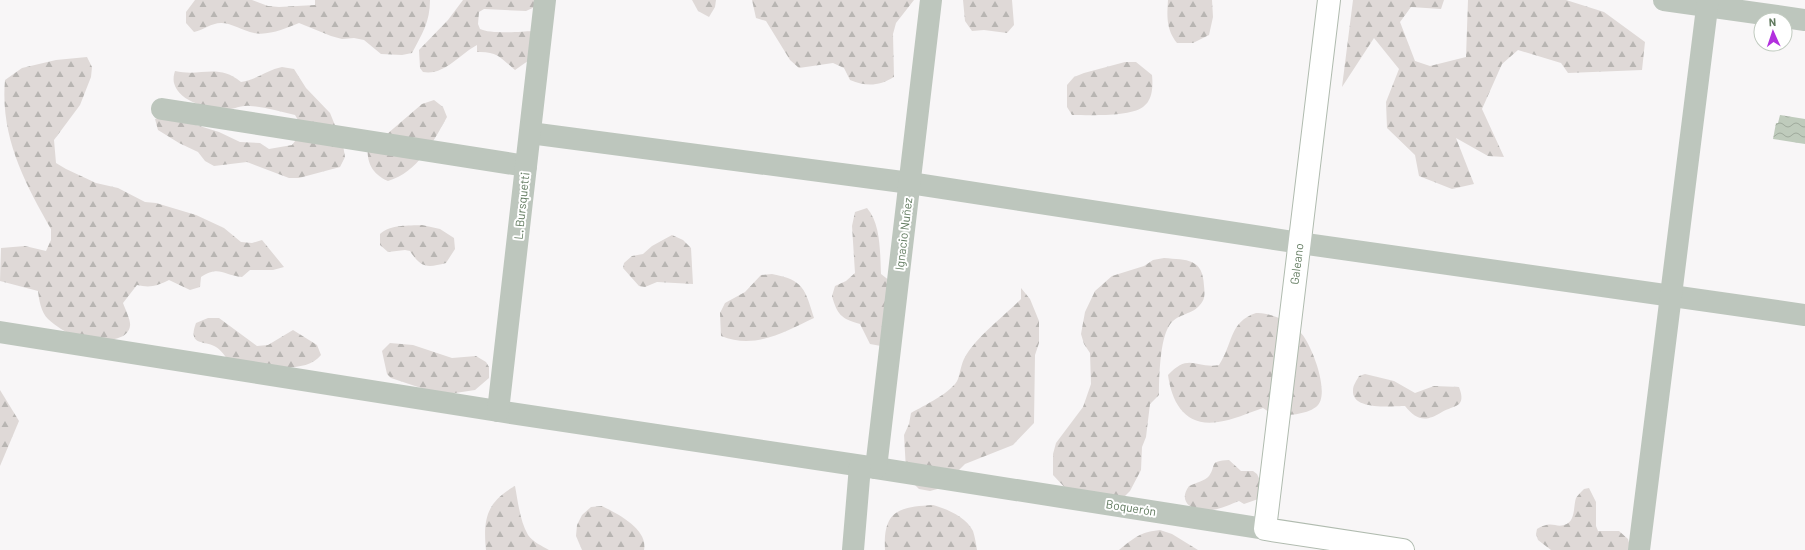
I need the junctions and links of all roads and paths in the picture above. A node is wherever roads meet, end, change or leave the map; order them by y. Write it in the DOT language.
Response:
graph roads {
  1 [pos="545,0"];
  2 [pos="931,0"];
  3 [pos="1329,0"];
  4 [pos="1664,0"];
  5 [pos="1708,3"];
  6 [pos="1805,20"];
  7 [pos="162,109"];
  8 [pos="530,132"];
  9 [pos="526,166"];
  10 [pos="910,183"];
  11 [pos="1300,243"];
  12 [pos="1671,297"];
  13 [pos="1805,315"];
  14 [pos="0,332"];
  15 [pos="498,411"];
  16 [pos="868,467"];
  17 [pos="1265,529"];
  18 [pos="853,550"];
  19 [pos="1403,550"];
  20 [pos="1639,550"];
  1 -- 8 [label="street, L. Bursquetti"];
  2 -- 10 [label="street, Ignacio Nuñez"];
  3 -- 11 [label="street, Galeano"];
  4 -- 5 [label="street"];
  5 -- 6 [label="street"];
  5 -- 12 [label="street"];
  7 -- 9 [label="street"];
  8 -- 9 [label="street, L. Bursquetti"];
  8 -- 10 [label="street"];
  9 -- 15 [label="street, L. Bursquetti"];
  10 -- 11 [label="street"];
  10 -- 16 [label="street, Ignacio Nuñez"];
  11 -- 12 [label="street"];
  11 -- 17 [label="street, Galeano"];
  12 -- 13 [label="street"];
  12 -- 20 [label="street"];
  14 -- 15 [label="street, Boquerón"];
  15 -- 16 [label="street, Boquerón"];
  16 -- 17 [label="street, Boquerón"];
  16 -- 18 [label="street, Ignacio Nuñez"];
  17 -- 19 [label="street, Boquerón"];
}
